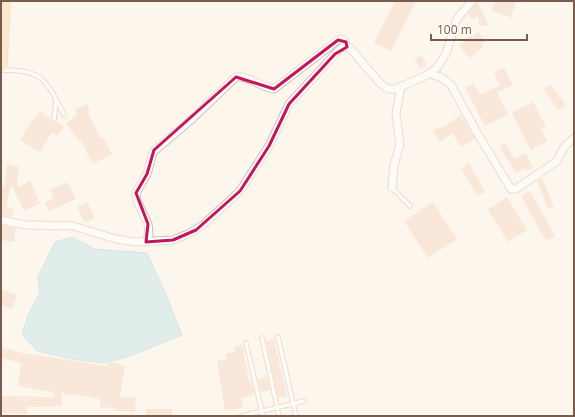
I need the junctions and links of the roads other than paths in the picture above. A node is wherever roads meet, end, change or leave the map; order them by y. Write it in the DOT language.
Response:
graph roads {
  1 [pos="5,1"];
  2 [pos="472,1"];
  3 [pos="2,29"];
  4 [pos="347,47"];
  5 [pos="1,66"];
  6 [pos="1,70"];
  7 [pos="429,73"];
  8 [pos="401,86"];
  9 [pos="56,100"];
  10 [pos="64,114"];
  11 [pos="54,120"];
  12 [pos="574,138"];
  13 [pos="392,188"];
  14 [pos="410,206"];
  15 [pos="1,220"];
  16 [pos="146,242"];
  17 [pos="278,337"];
  18 [pos="262,338"];
  19 [pos="246,343"];
  20 [pos="304,401"];
  21 [pos="293,403"];
  22 [pos="277,407"];
  23 [pos="262,411"];
  24 [pos="242,416"];
  25 [pos="263,416"];
  26 [pos="279,416"];
  27 [pos="296,416"];
  1 -- 3 [label="main road"];
  2 -- 7 [label="street"];
  3 -- 5 [label="main road"];
  4 -- 8 [label="street"];
  4 -- 16 [label="street"];
  4 -- 16 [label="street"];
  6 -- 9 [label="lane"];
  7 -- 8 [label="street"];
  7 -- 12 [label="street"];
  8 -- 13 [label="street"];
  9 -- 10 [label="lane"];
  9 -- 11 [label="lane"];
  13 -- 14 [label="lane"];
  15 -- 16 [label="street"];
  17 -- 21 [label="lane"];
  18 -- 22 [label="lane"];
  19 -- 23 [label="lane"];
  20 -- 21 [label="lane"];
  21 -- 22 [label="lane"];
  21 -- 27 [label="lane"];
  22 -- 23 [label="lane"];
  22 -- 26 [label="lane"];
  23 -- 24 [label="lane"];
  23 -- 25 [label="lane"];
}
